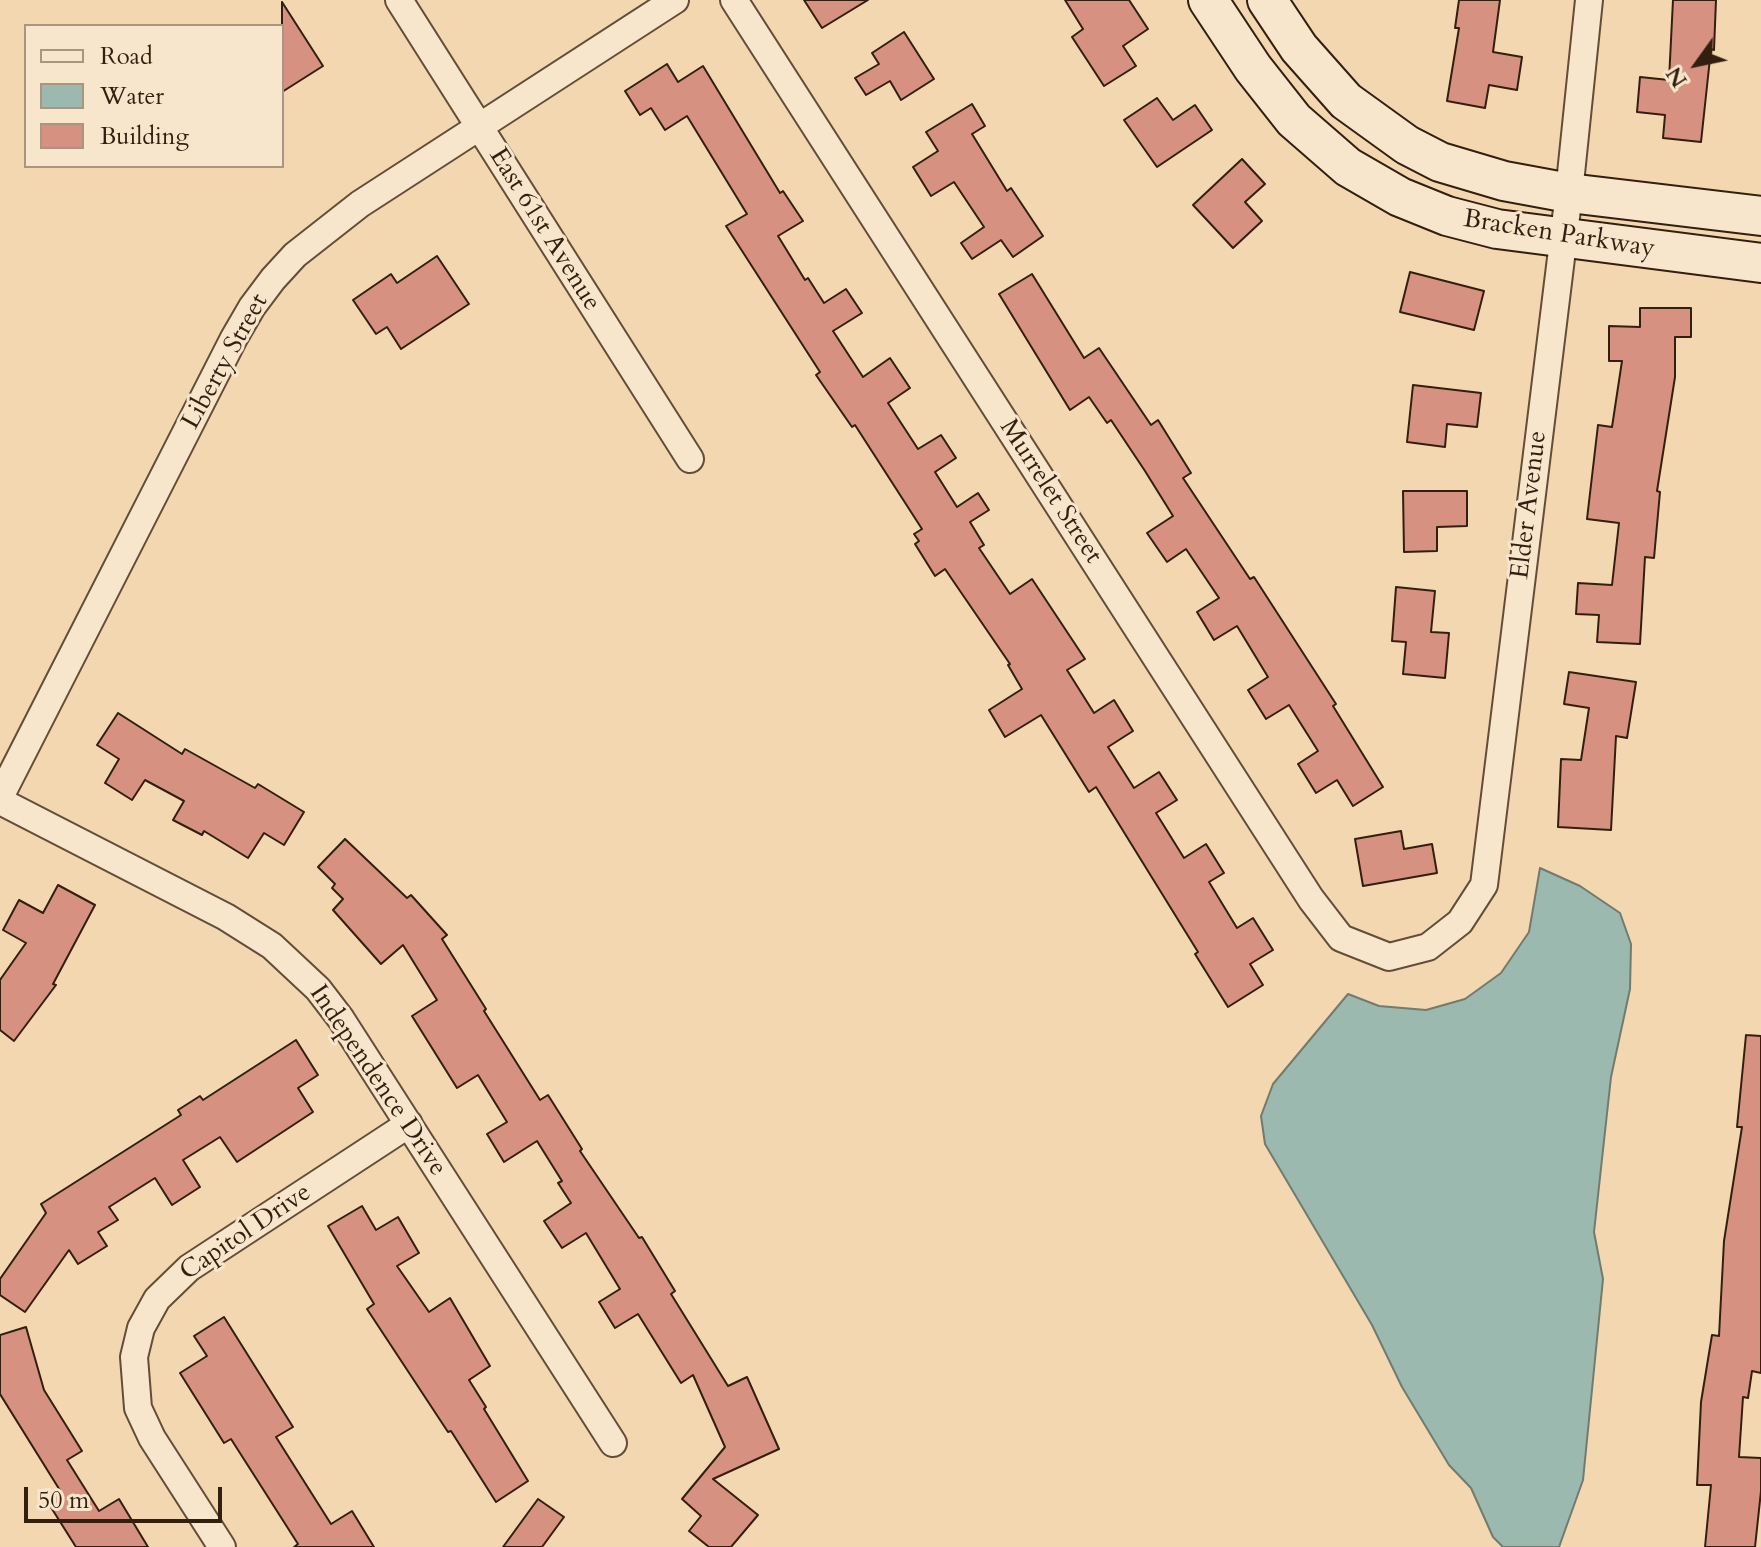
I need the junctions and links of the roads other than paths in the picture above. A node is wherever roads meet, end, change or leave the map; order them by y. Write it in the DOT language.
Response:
graph roads {
  1 [pos="399,0"];
  2 [pos="675,0"];
  3 [pos="734,0"];
  4 [pos="1208,0"];
  5 [pos="1267,0"];
  6 [pos="1589,0"];
  7 [pos="479,127"];
  8 [pos="1569,193"];
  9 [pos="1761,216"];
  10 [pos="1562,239"];
  11 [pos="1761,263"];
  12 [pos="690,459"];
  13 [pos="0,799"];
  14 [pos="1389,957"];
  15 [pos="409,1124"];
  16 [pos="613,1443"];
  17 [pos="222,1547"];
  1 -- 7 [label="street, East 61st Avenue"];
  2 -- 7 [label="street, Liberty Street"];
  3 -- 14 [label="street, Murrelet Street"];
  4 -- 10 [label="street, Bracken Parkway"];
  5 -- 8 [label="street, Bracken Parkway"];
  6 -- 8 [label="street, Elder Avenue"];
  7 -- 12 [label="street, East 61st Avenue"];
  7 -- 13 [label="street, Liberty Street"];
  8 -- 9 [label="street, Bracken Parkway"];
  8 -- 10 [label="street, Elder Avenue"];
  10 -- 11 [label="street, Bracken Parkway"];
  10 -- 14 [label="street, Elder Avenue"];
  13 -- 15 [label="street, Independence Drive"];
  15 -- 16 [label="street, Independence Drive"];
  15 -- 17 [label="street, Capitol Drive"];
}
